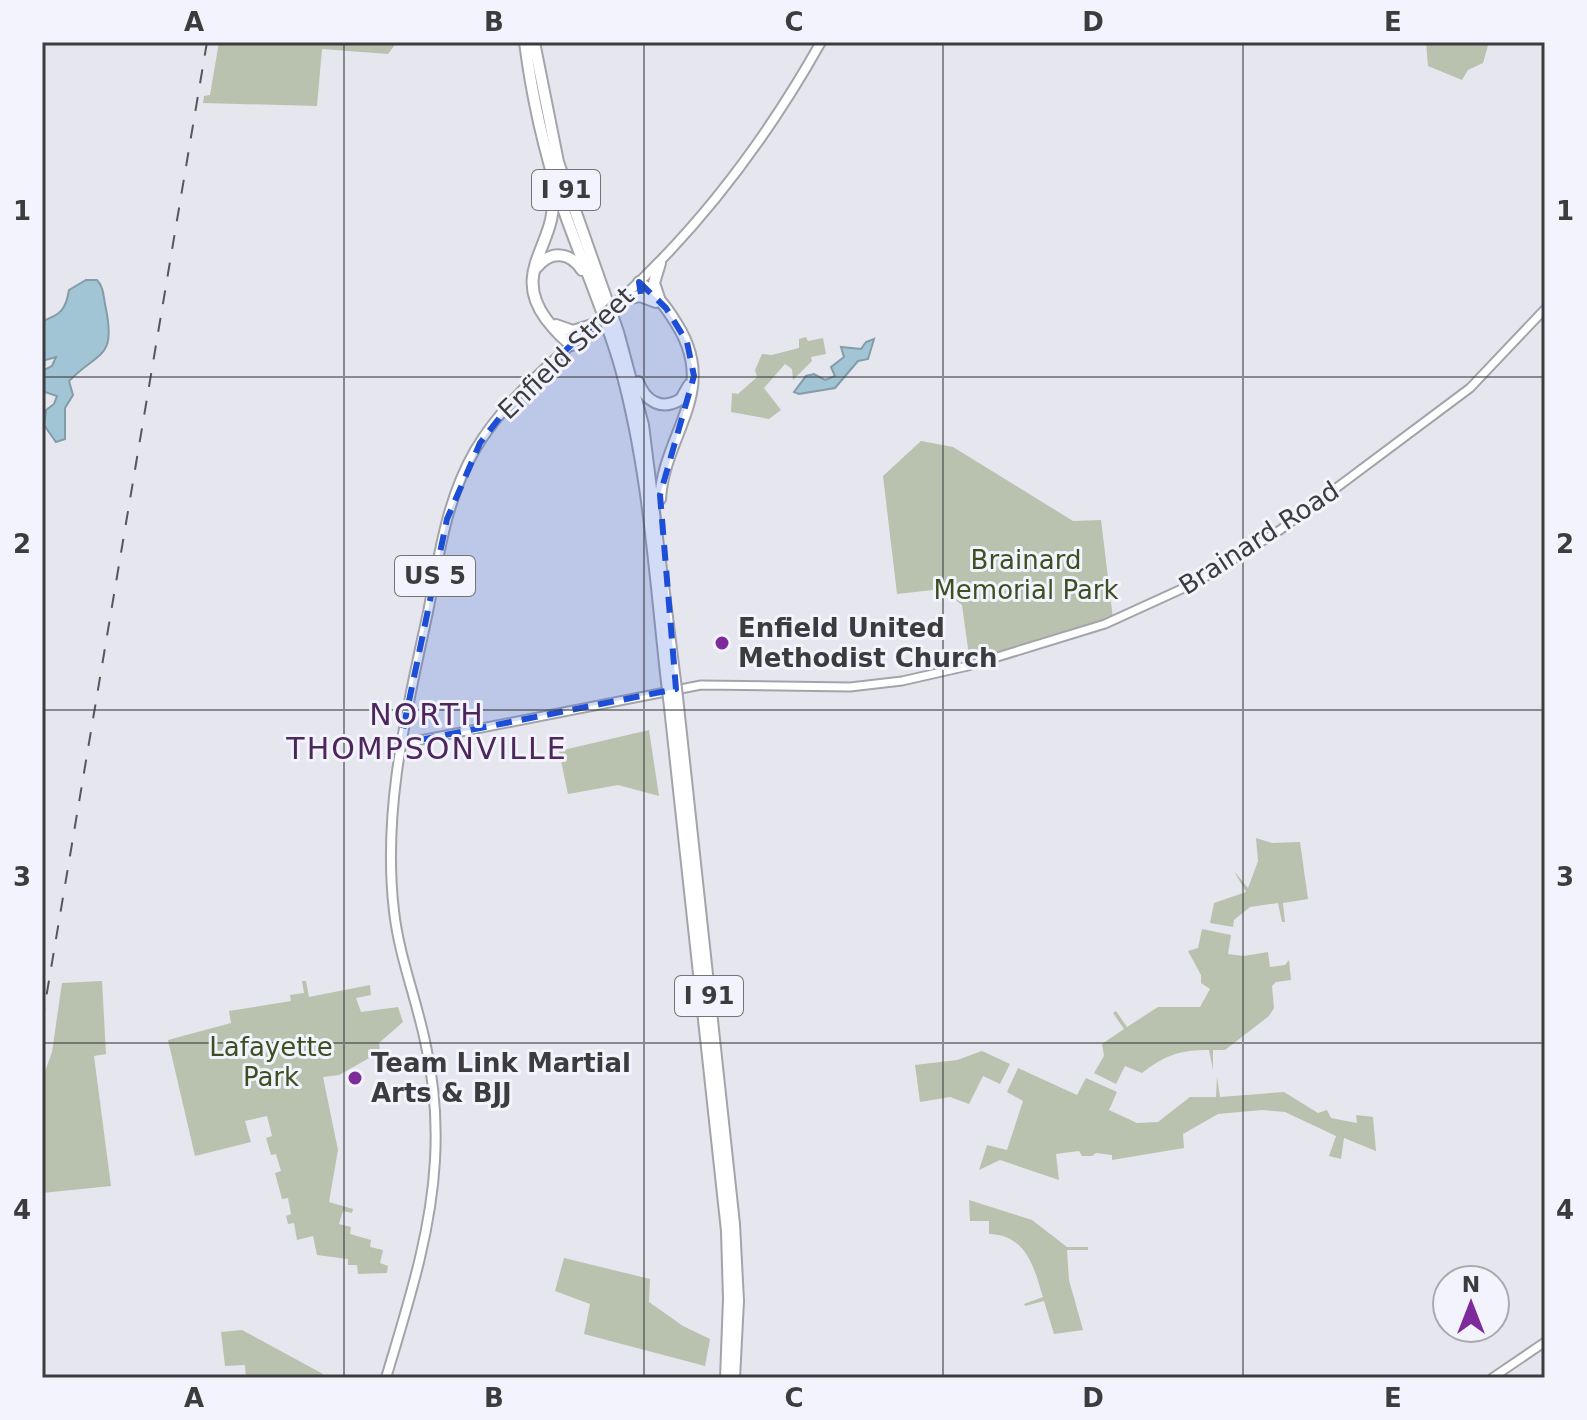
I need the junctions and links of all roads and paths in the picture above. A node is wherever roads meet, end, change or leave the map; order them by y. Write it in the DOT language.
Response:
graph roads {
  1 [pos="525,42"];
  2 [pos="534,42"];
  3 [pos="821,42"];
  4 [pos="546,153"];
  5 [pos="660,263"];
  6 [pos="639,282"];
  7 [pos="596,295"];
  8 [pos="619,301"];
  9 [pos="658,303"];
  10 [pos="1545,309"];
  11 [pos="594,324"];
  12 [pos="556,325"];
  13 [pos="622,344"];
  14 [pos="572,345"];
  15 [pos="658,529"];
  16 [pos="671,682"];
  17 [pos="673,698"];
  18 [pos="400,744"];
  19 [pos="1545,1342"];
  20 [pos="386,1378"];
  21 [pos="726,1378"];
  22 [pos="734,1378"];
  23 [pos="1492,1378"];
  1 -- 4 [label="highway, I 91"];
  2 -- 13 [label="highway, I 91"];
  3 -- 5 [label="main road, Enfield Street / US 5"];
  4 -- 7 [label="highway, I 91"];
  4 -- 14 [label="highway"];
  5 -- 6 [label="main road, Enfield Street / US 5"];
  5 -- 9 [label="highway"];
  6 -- 8 [label="main road, Enfield Street / US 5"];
  6 -- 9 [label="highway"];
  7 -- 12 [label="highway"];
  7 -- 16 [label="highway, I 91"];
  8 -- 9 [label="highway"];
  8 -- 11 [label="main road, Enfield Street / US 5, bridge"];
  9 -- 13 [label="highway"];
  9 -- 15 [label="highway"];
  10 -- 18 [label="main road, Brainard Road"];
  11 -- 12 [label="highway"];
  11 -- 14 [label="main road, Enfield Street / US 5"];
  12 -- 14 [label="highway"];
  13 -- 15 [label="highway, I 91"];
  14 -- 18 [label="main road, Enfield Street / US 5"];
  15 -- 16 [label="highway, I 91"];
  16 -- 17 [label="highway, I 91, bridge"];
  17 -- 21 [label="highway, I 91"];
  17 -- 22 [label="highway, I 91"];
  18 -- 20 [label="main road, Enfield Street / US 5"];
  19 -- 23 [label="main road"];
}
